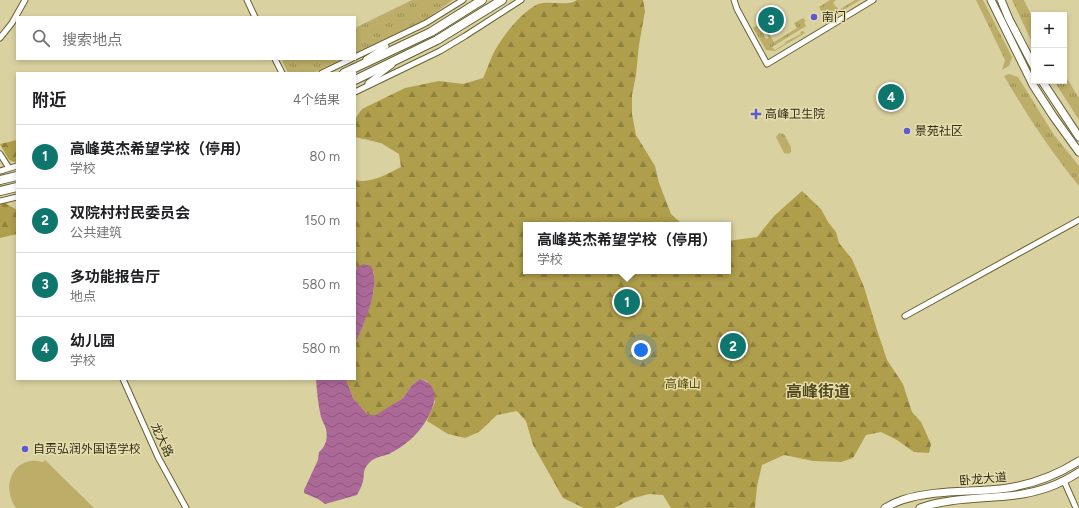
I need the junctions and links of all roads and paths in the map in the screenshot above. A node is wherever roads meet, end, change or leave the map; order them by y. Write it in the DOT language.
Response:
graph roads {
  1 [pos="25,0"];
  2 [pos="247,0"];
  3 [pos="463,0"];
  4 [pos="482,0"];
  5 [pos="502,0"];
  6 [pos="521,0"];
  7 [pos="734,0"];
  8 [pos="873,0"];
  9 [pos="991,0"];
  10 [pos="1000,0"];
  11 [pos="255,16"];
  12 [pos="398,37"];
  13 [pos="0,38"];
  14 [pos="408,54"];
  15 [pos="356,57"];
  16 [pos="276,60"];
  17 [pos="349,60"];
  18 [pos="1031,61"];
  19 [pos="282,72"];
  20 [pos="324,72"];
  21 [pos="346,72"];
  22 [pos="356,80"];
  23 [pos="1044,84"];
  24 [pos="356,91"];
  25 [pos="356,92"];
  26 [pos="1079,137"];
  27 [pos="1079,152"];
  28 [pos="0,154"];
  29 [pos="16,166"];
  30 [pos="9,168"];
  31 [pos="0,171"];
  32 [pos="16,176"];
  33 [pos="0,180"];
  34 [pos="16,187"];
  35 [pos="0,191"];
  36 [pos="14,197"];
  37 [pos="0,201"];
  38 [pos="1079,220"];
  39 [pos="905,316"];
  40 [pos="122,380"];
  41 [pos="1079,461"];
  42 [pos="1079,472"];
  43 [pos="1064,481"];
  44 [pos="186,508"];
  45 [pos="885,508"];
  46 [pos="920,508"];
  47 [pos="1076,508"];
  1 -- 13 [label="street"];
  2 -- 11 [label="street"];
  3 -- 12 [label="street"];
  4 -- 21 [label="highway"];
  5 -- 14 [label="highway"];
  6 -- 25 [label="street"];
  7 -- 8 [label="street"];
  9 -- 27 [label="main road"];
  10 -- 18 [label="main road"];
  12 -- 15 [label="street"];
  12 -- 21 [label="street"];
  14 -- 22 [label="highway"];
  14 -- 24 [label="street"];
  16 -- 19 [label="street"];
  17 -- 20 [label="street"];
  23 -- 26 [label="main road"];
  28 -- 30 [label="street"];
  29 -- 30 [label="street"];
  30 -- 31 [label="street"];
  32 -- 33 [label="highway"];
  34 -- 35 [label="highway"];
  36 -- 37 [label="street"];
  38 -- 39 [label="street"];
  40 -- 44 [label="street, 龙大路"];
  41 -- 45 [label="main road, 卧龙大道"];
  42 -- 43 [label="main road, 卧龙大道"];
  43 -- 46 [label="main road, 卧龙大道"];
  43 -- 47 [label="street"];
}
